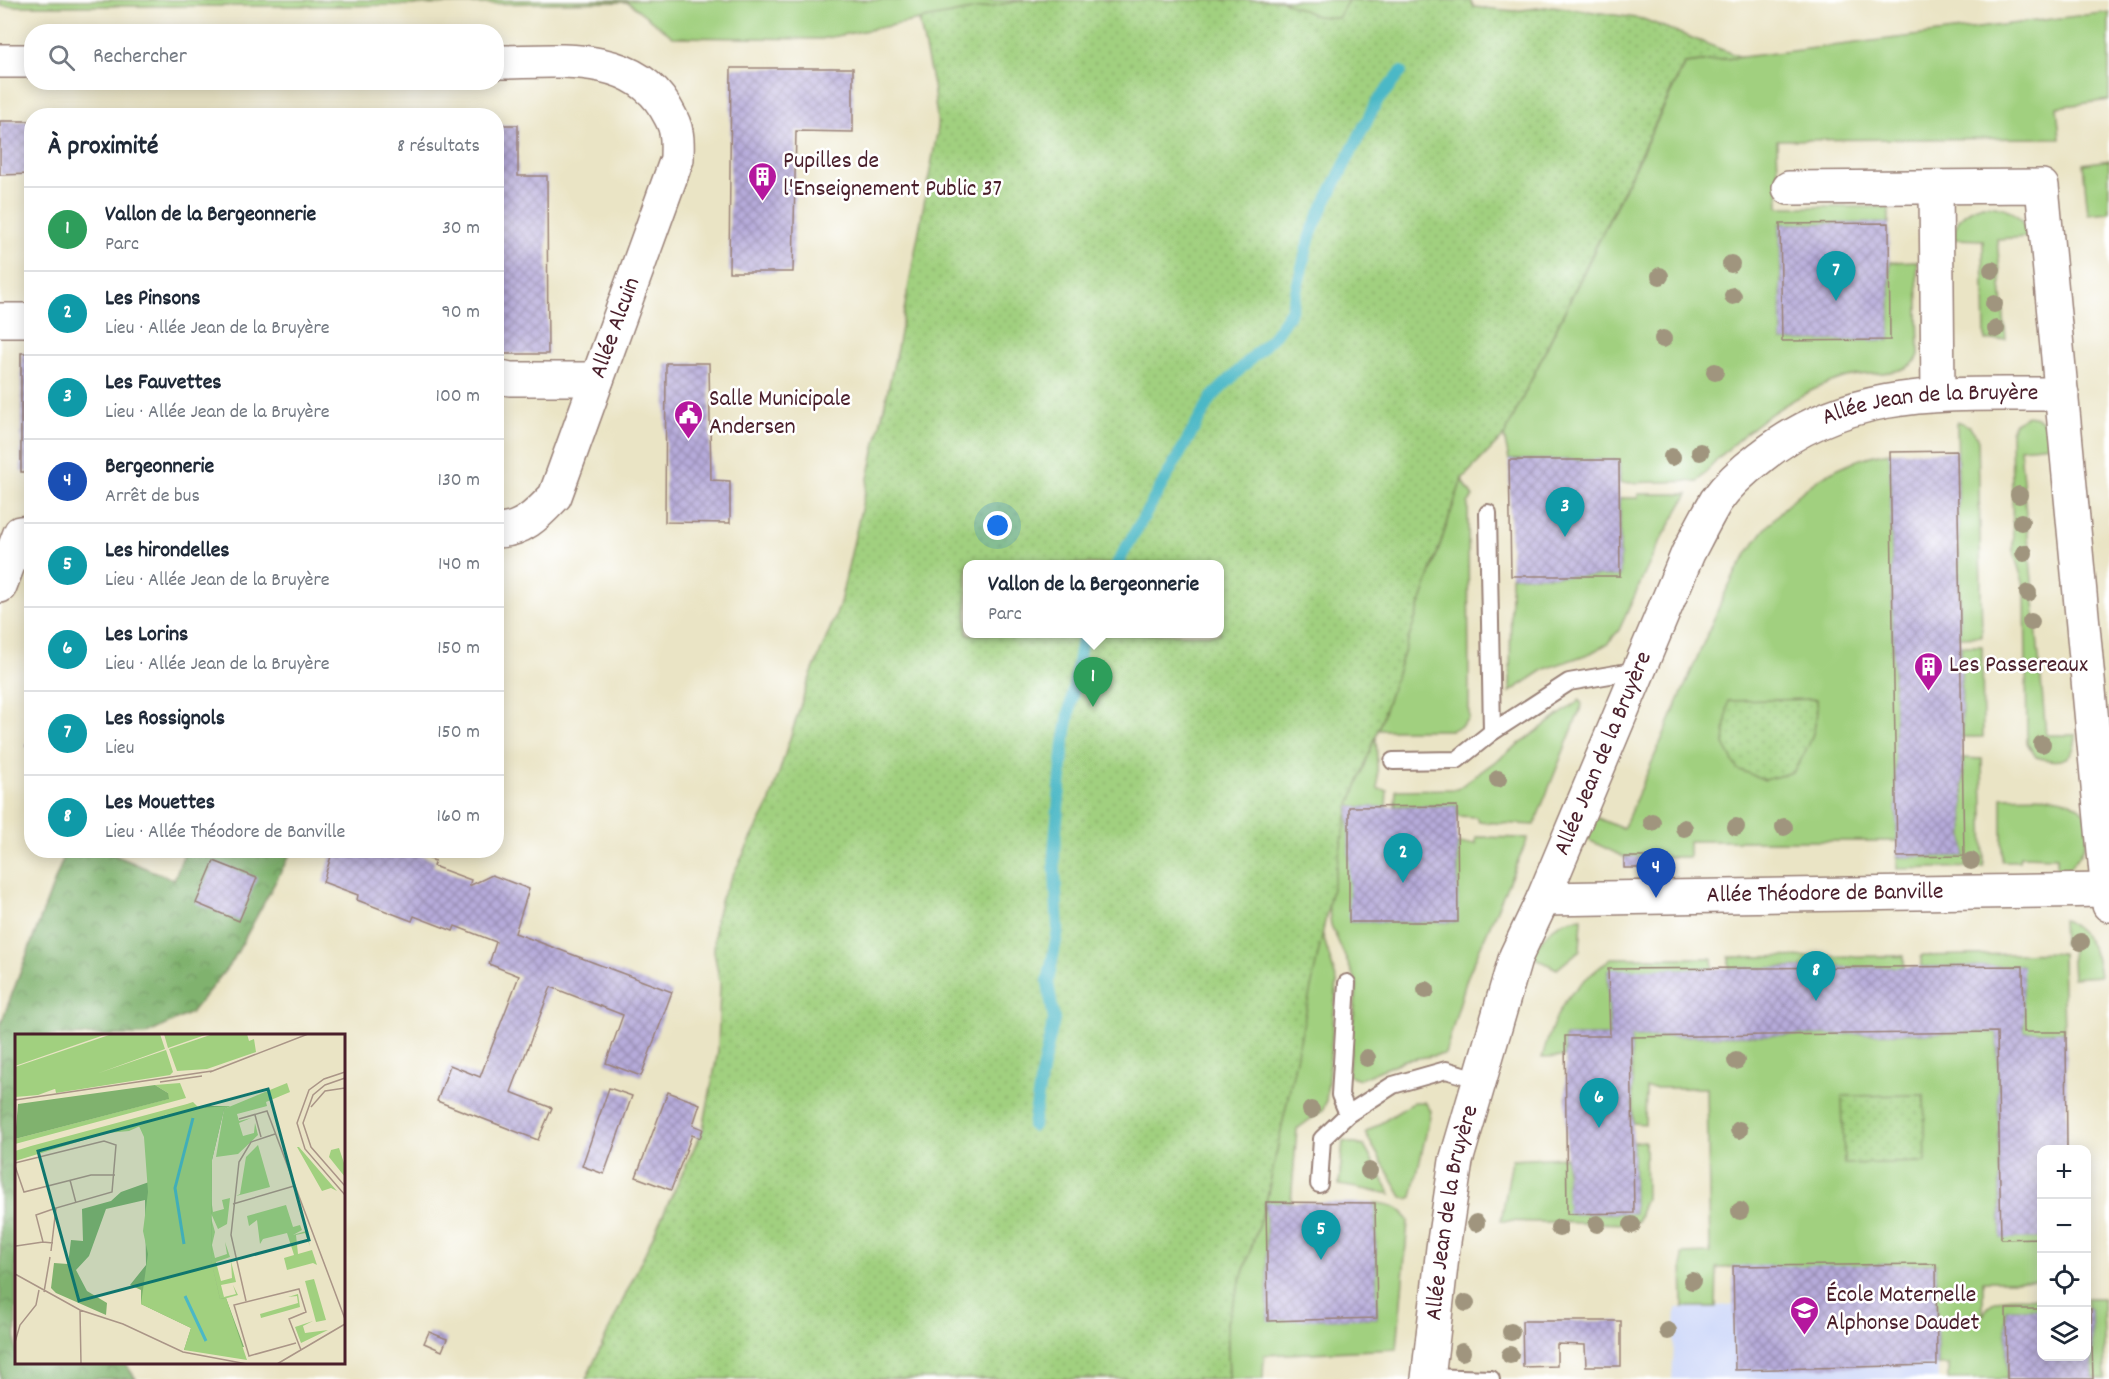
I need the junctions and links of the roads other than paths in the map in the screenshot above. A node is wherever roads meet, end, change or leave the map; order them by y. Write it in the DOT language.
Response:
graph roads {
  1 [pos="0,61"];
  2 [pos="24,61"];
  3 [pos="504,62"];
  4 [pos="1936,187"];
  5 [pos="1789,188"];
  6 [pos="0,320"];
  7 [pos="24,320"];
  8 [pos="504,378"];
  9 [pos="597,379"];
  10 [pos="2062,394"];
  11 [pos="1938,395"];
  12 [pos="1488,513"];
  13 [pos="504,531"];
  14 [pos="17,532"];
  15 [pos="0,586"];
  16 [pos="1639,670"];
  17 [pos="1492,732"];
  18 [pos="1393,760"];
  19 [pos="2108,898"];
  20 [pos="1543,899"];
  21 [pos="1347,983"];
  22 [pos="1480,1080"];
  23 [pos="1348,1114"];
  24 [pos="1318,1184"];
  25 [pos="1428,1378"];
  26 [pos="1491,1379"];
  1 -- 2 [label="street"];
  3 -- 9 [label="street, Allée Alcuin"];
  4 -- 5 [label="street"];
  4 -- 10 [label="street"];
  4 -- 11 [label="street"];
  6 -- 7 [label="street"];
  8 -- 9 [label="street"];
  9 -- 13 [label="street, Allée Alcuin"];
  10 -- 11 [label="street, Allée Jean de la Bruyère"];
  10 -- 19 [label="street"];
  11 -- 16 [label="street, Allée Jean de la Bruyère"];
  12 -- 17 [label="lane"];
  14 -- 15 [label="street"];
  16 -- 17 [label="lane"];
  16 -- 20 [label="street, Allée Jean de la Bruyère"];
  17 -- 18 [label="lane"];
  19 -- 20 [label="street, Allée Théodore de Banville"];
  20 -- 22 [label="street, Allée Jean de la Bruyère"];
  21 -- 23 [label="lane"];
  22 -- 23 [label="lane"];
  22 -- 25 [label="street, Allée Jean de la Bruyère"];
  23 -- 24 [label="lane"];
  25 -- 26 [label="lane"];
}
